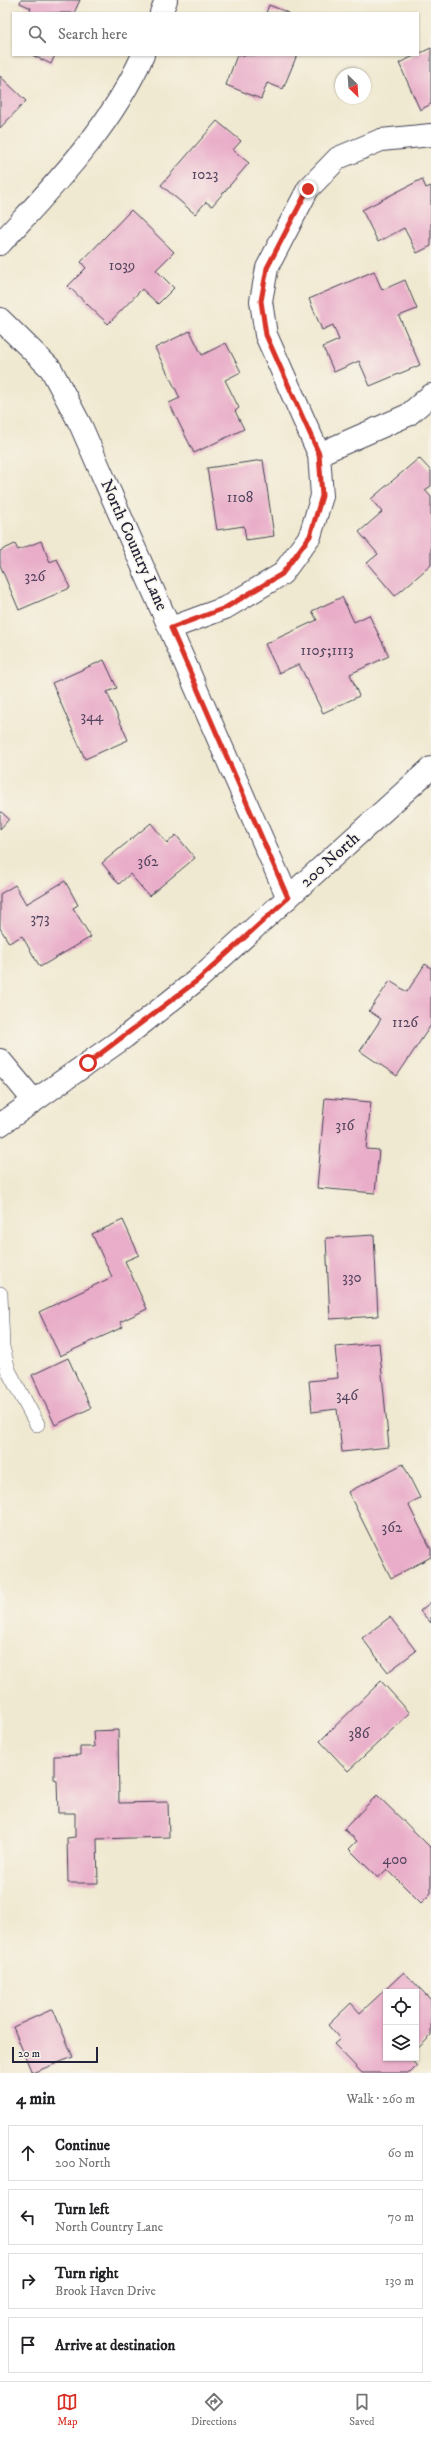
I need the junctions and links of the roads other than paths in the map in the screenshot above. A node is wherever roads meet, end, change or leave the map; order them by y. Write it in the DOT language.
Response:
graph roads {
  1 [pos="166,0"];
  2 [pos="161,12"];
  3 [pos="142,56"];
  4 [pos="431,135"];
  5 [pos="0,244"];
  6 [pos="0,319"];
  7 [pos="431,395"];
  8 [pos="319,454"];
  9 [pos="171,628"];
  10 [pos="431,768"];
  11 [pos="288,898"];
  12 [pos="0,1060"];
  13 [pos="34,1101"];
  14 [pos="0,1125"];
  15 [pos="0,1294"];
  16 [pos="37,1424"];
  1 -- 2 [label="street"];
  3 -- 5 [label="street"];
  4 -- 8 [label="street"];
  6 -- 9 [label="street, North Country Lane"];
  7 -- 8 [label="street"];
  8 -- 9 [label="street"];
  9 -- 11 [label="street, North Country Lane"];
  10 -- 11 [label="street, 200 North"];
  11 -- 13 [label="street, 200 North"];
  12 -- 13 [label="street"];
  13 -- 14 [label="street, 200 North"];
  15 -- 16 [label="lane"];
}
